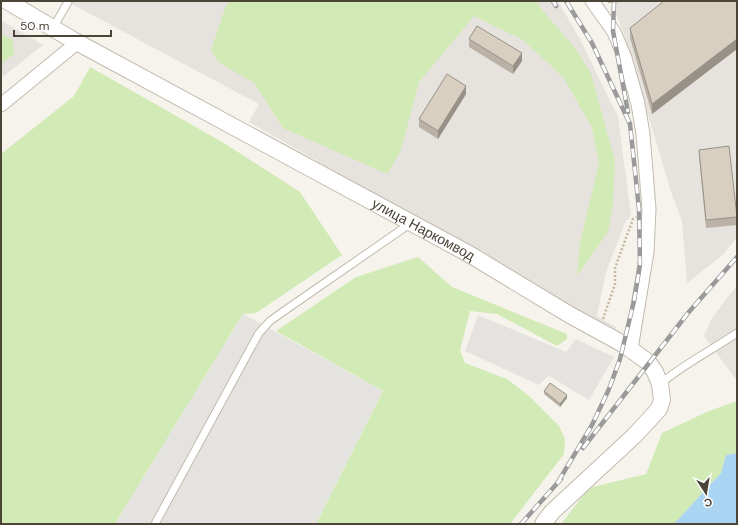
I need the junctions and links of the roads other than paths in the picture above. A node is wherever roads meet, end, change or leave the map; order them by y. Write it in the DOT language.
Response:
graph roads {
  1 [pos="6,1"];
  2 [pos="592,1"];
  3 [pos="68,2"];
  4 [pos="53,28"];
  5 [pos="78,42"];
  6 [pos="1,105"];
  7 [pos="414,221"];
  8 [pos="737,333"];
  9 [pos="631,349"];
  10 [pos="660,384"];
  11 [pos="155,524"];
  12 [pos="543,524"];
  1 -- 4 [label="street, улица Наркомвод"];
  2 -- 9 [label="street"];
  3 -- 4 [label="lane"];
  4 -- 5 [label="street, улица Наркомвод"];
  5 -- 6 [label="street"];
  5 -- 7 [label="street, улица Наркомвод"];
  7 -- 9 [label="street, улица Наркомвод"];
  7 -- 11 [label="lane"];
  8 -- 10 [label="lane"];
  9 -- 10 [label="street, улица Наркомвод"];
  10 -- 12 [label="street, улица Наркомвод"];
}
